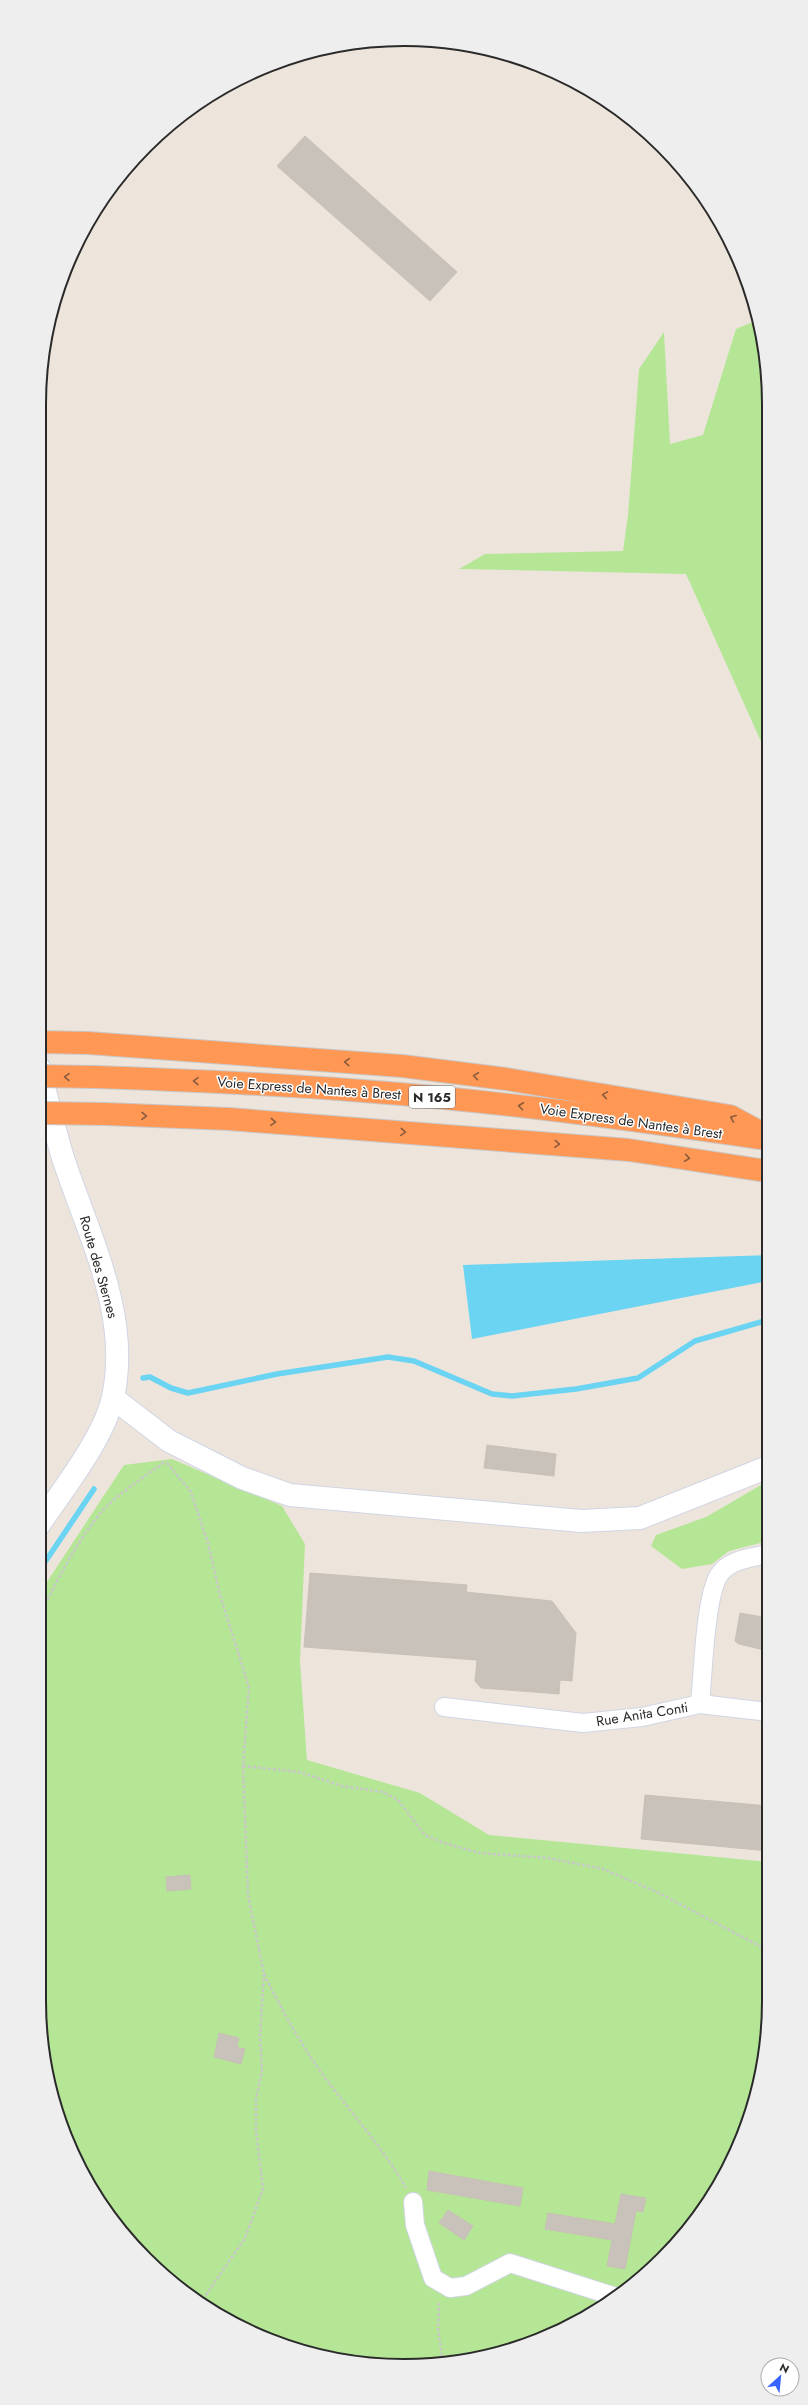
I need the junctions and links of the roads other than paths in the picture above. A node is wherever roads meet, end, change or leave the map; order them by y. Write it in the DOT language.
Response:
graph roads {
  1 [pos="46,1042"];
  2 [pos="46,1076"];
  3 [pos="46,1094"];
  4 [pos="46,1112"];
  5 [pos="762,1133"];
  6 [pos="762,1138"];
  7 [pos="762,1170"];
  8 [pos="113,1398"];
  9 [pos="762,1469"];
  10 [pos="46,1514"];
  11 [pos="762,1555"];
  12 [pos="700,1704"];
  13 [pos="444,1707"];
  14 [pos="762,1711"];
  15 [pos="413,2202"];
  16 [pos="609,2295"];
  5 -- 1 [label="highway, one-way"];
  6 -- 2 [label="highway, Voie Express de Nantes à Brest / N 165, one-way, bridge"];
  3 -- 8 [label="street, Route des Sternes"];
  4 -- 7 [label="highway, Voie Express de Nantes à Brest, one-way, bridge"];
  8 -- 9 [label="street"];
  8 -- 10 [label="street, Route des Sternes"];
  11 -- 12 [label="street"];
  12 -- 13 [label="street, Rue Anita Conti"];
  12 -- 14 [label="street, Rue Anita Conti"];
  15 -- 16 [label="street"];
}
